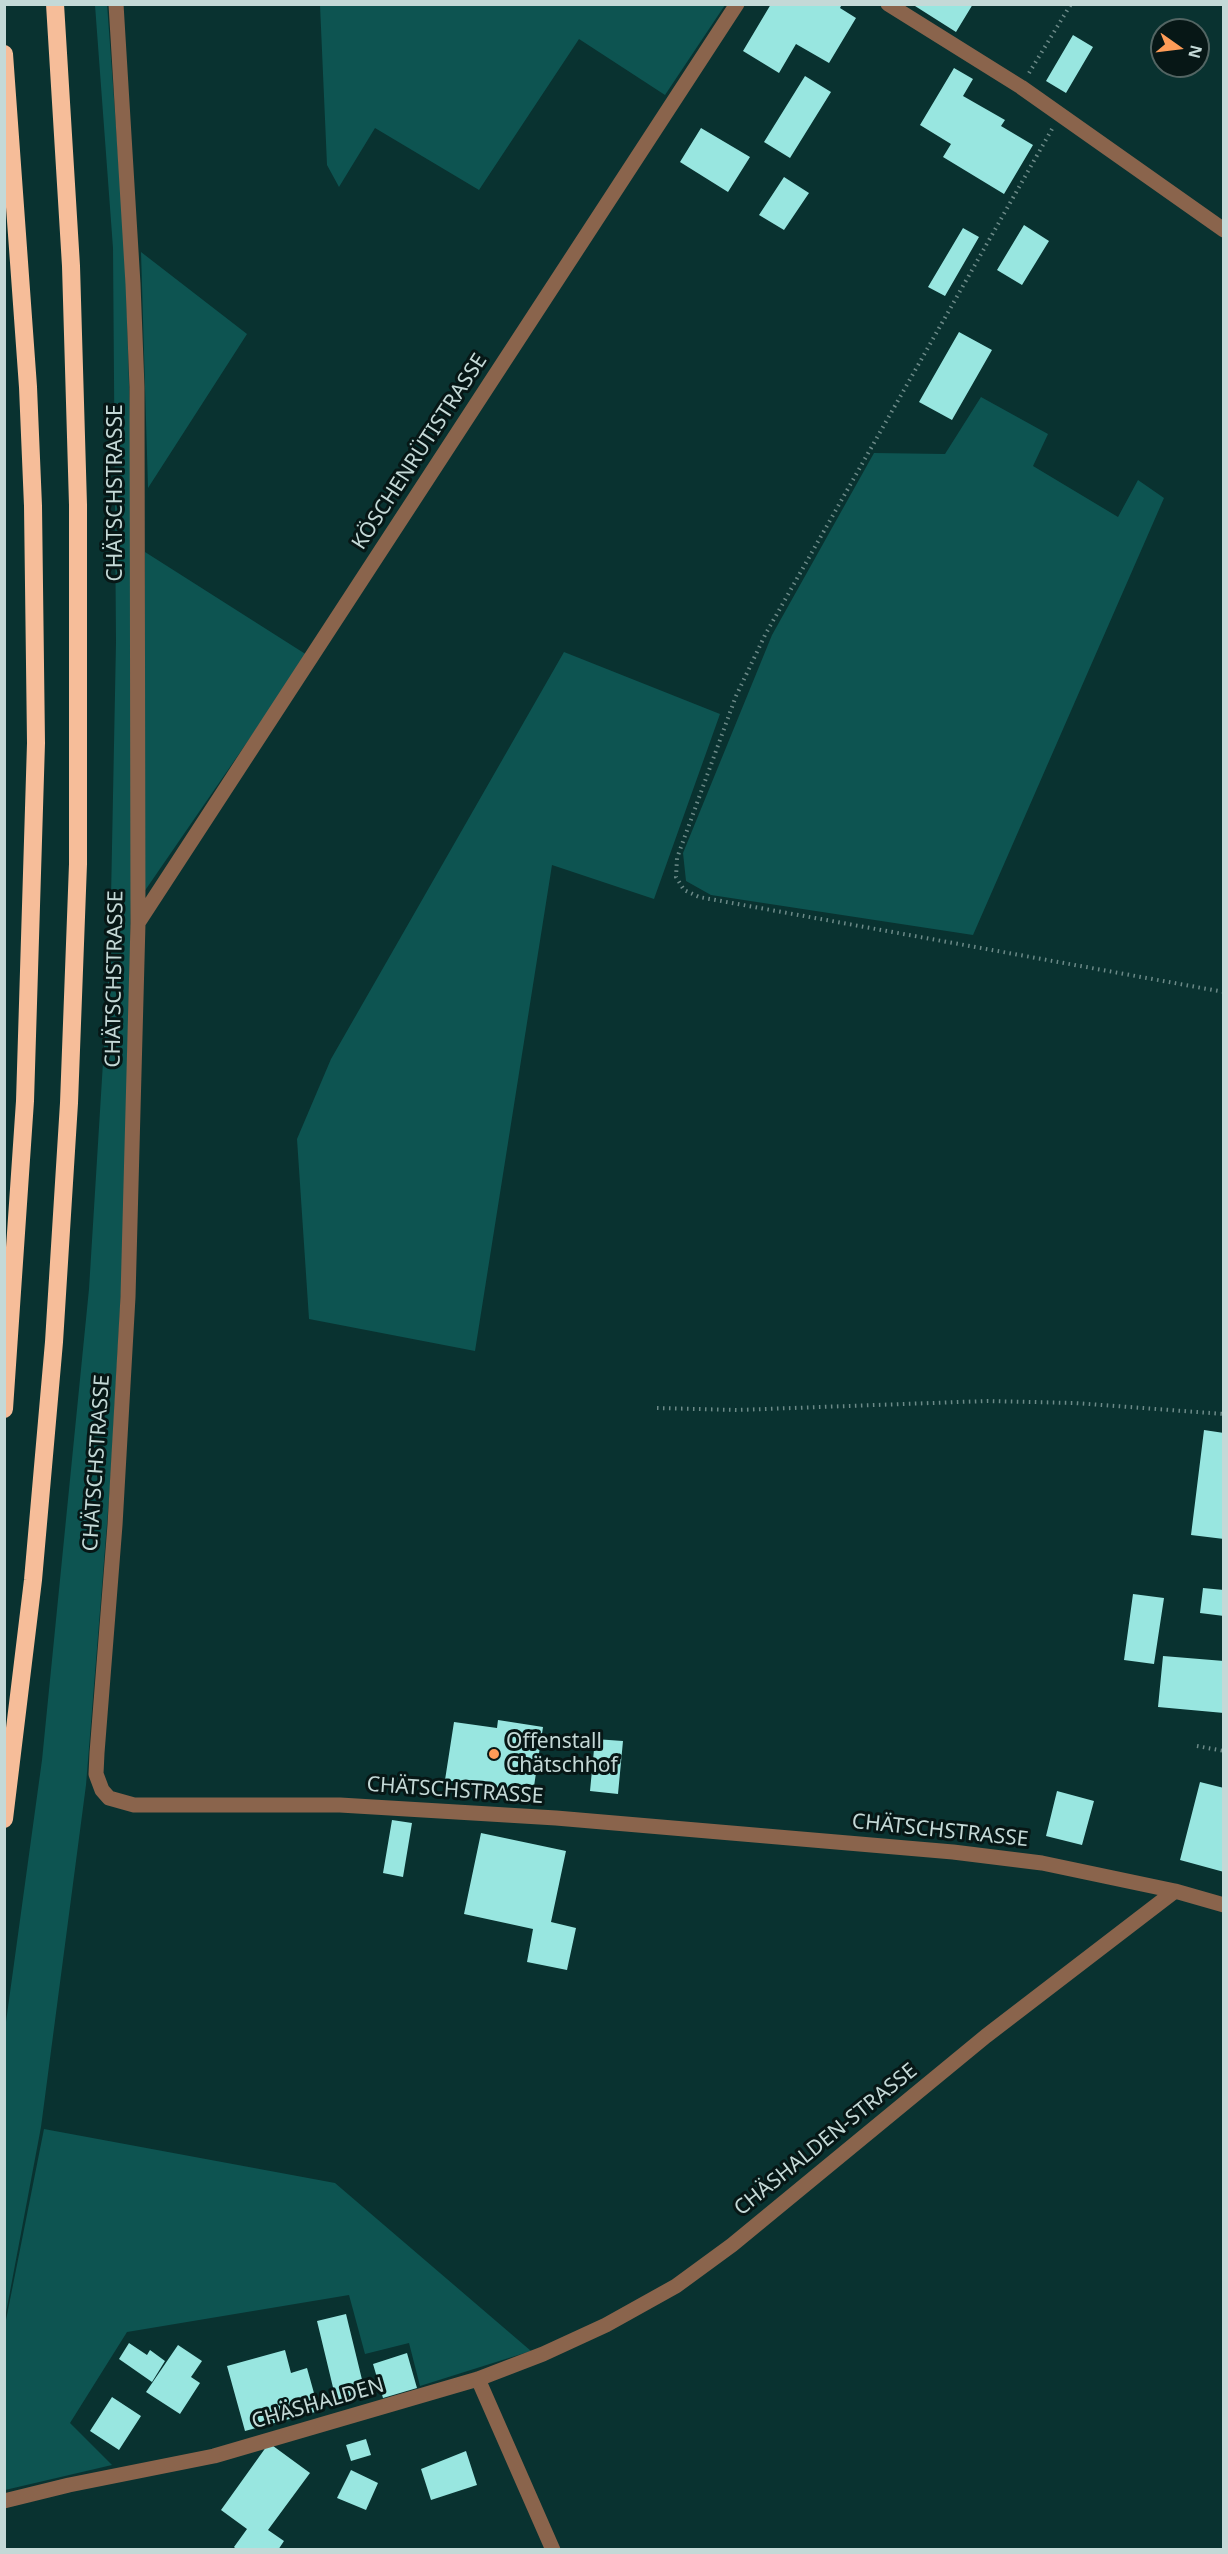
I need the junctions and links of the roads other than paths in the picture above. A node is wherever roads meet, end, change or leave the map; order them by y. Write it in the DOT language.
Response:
graph roads {
  1 [pos="55,4"];
  2 [pos="116,4"];
  3 [pos="737,4"];
  4 [pos="888,4"];
  5 [pos="4,54"];
  6 [pos="1224,230"];
  7 [pos="138,923"];
  8 [pos="4,1409"];
  9 [pos="4,1820"];
  10 [pos="1175,1891"];
  11 [pos="1224,1905"];
  12 [pos="478,2379"];
  13 [pos="4,2501"];
  14 [pos="553,2550"];
  1 -- 9 [label="highway"];
  2 -- 7 [label="street, CHÄTSCHSTRASSE"];
  3 -- 7 [label="street, KÖSCHENRÜTISTRASSE"];
  4 -- 6 [label="street"];
  5 -- 8 [label="highway"];
  7 -- 10 [label="street, CHÄTSCHSTRASSE"];
  10 -- 11 [label="street, CHÄTSCHSTRASSE"];
  10 -- 12 [label="street, CHÄSHALDEN-STRASSE"];
  12 -- 13 [label="street, CHÄSHALDEN"];
  12 -- 14 [label="street"];
}
